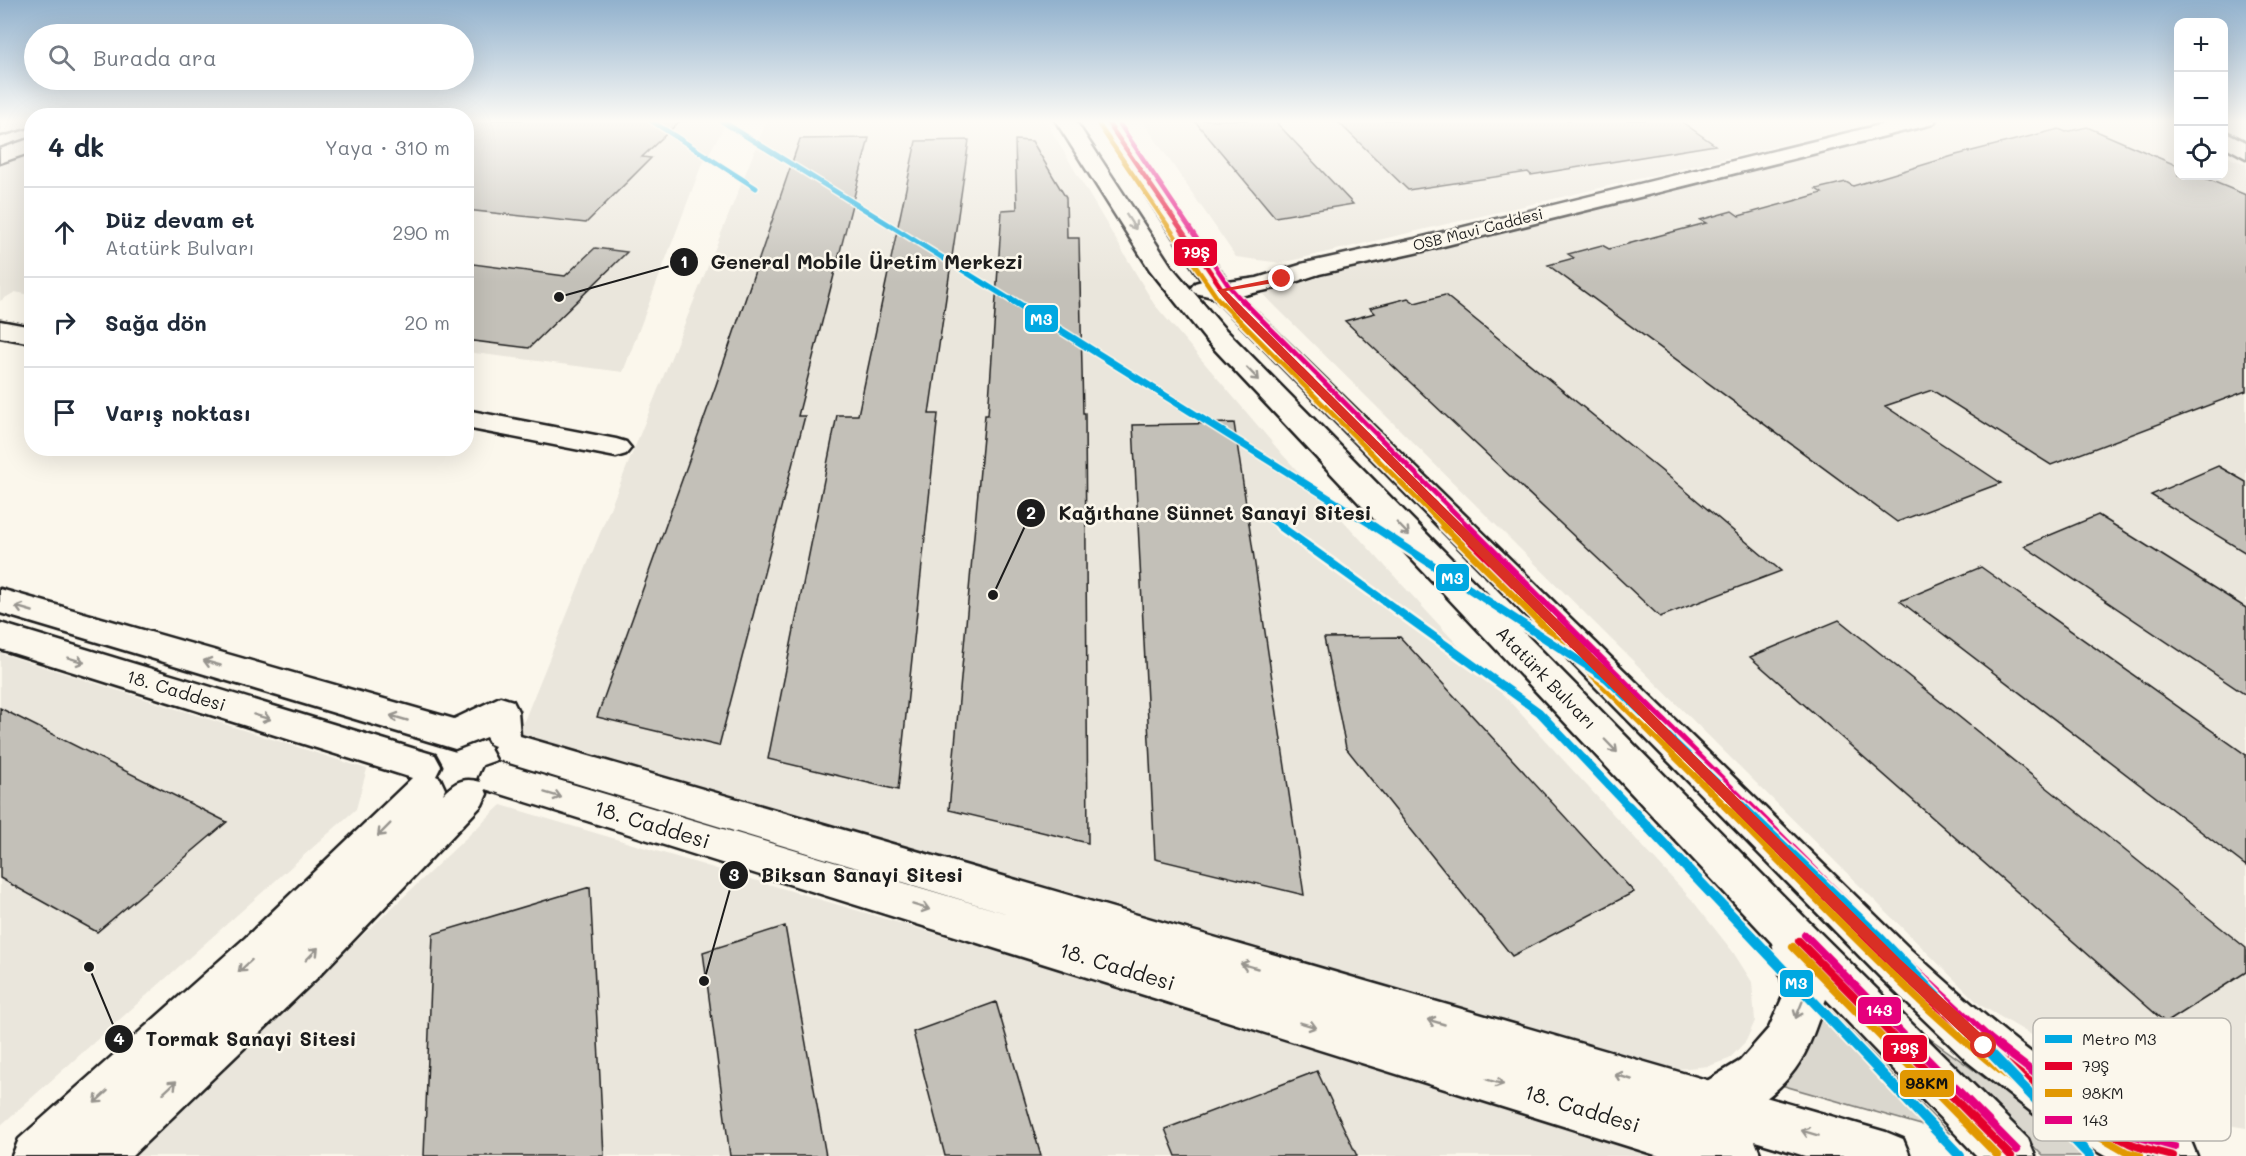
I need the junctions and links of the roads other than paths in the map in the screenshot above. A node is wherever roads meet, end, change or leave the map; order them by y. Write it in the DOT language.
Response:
graph roads {
  1 [pos="1100,174"];
  2 [pos="1142,174"];
  3 [pos="1707,174"];
  4 [pos="1162,270"];
  5 [pos="1212,278"];
  6 [pos="0,329"];
  7 [pos="24,334"];
  8 [pos="474,421"];
  9 [pos="616,448"];
  10 [pos="0,601"];
  11 [pos="0,636"];
  12 [pos="460,733"];
  13 [pos="495,764"];
  14 [pos="424,777"];
  15 [pos="1792,934"];
  16 [pos="2033,1083"];
  17 [pos="1714,1104"];
  18 [pos="2126,1141"];
  19 [pos="36,1156"];
  20 [pos="97,1156"];
  21 [pos="1737,1156"];
  22 [pos="1886,1156"];
  23 [pos="2011,1156"];
  24 [pos="2173,1156"];
  1 -- 4 [label="street, Atatürk Bulvarı, one-way"];
  2 -- 5 [label="street"];
  3 -- 5 [label="street, OSB Mavi Caddesi"];
  4 -- 5 [label="street"];
  4 -- 15 [label="street, Atatürk Bulvarı, one-way"];
  5 -- 16 [label="street"];
  6 -- 7 [label="street"];
  8 -- 9 [label="street"];
  12 -- 10 [label="street, one-way"];
  11 -- 14 [label="street, 18. Caddesi, one-way"];
  12 -- 13 [label="street"];
  12 -- 14 [label="street"];
  13 -- 14 [label="street, 18. Caddesi"];
  17 -- 13 [label="street, one-way"];
  20 -- 13 [label="street, one-way"];
  13 -- 21 [label="street, 18. Caddesi, one-way"];
  14 -- 19 [label="street, one-way"];
  15 -- 17 [label="street, one-way"];
  15 -- 23 [label="street, Atatürk Bulvarı"];
  22 -- 17 [label="street, one-way"];
  18 -- 24 [label="street"];
}
